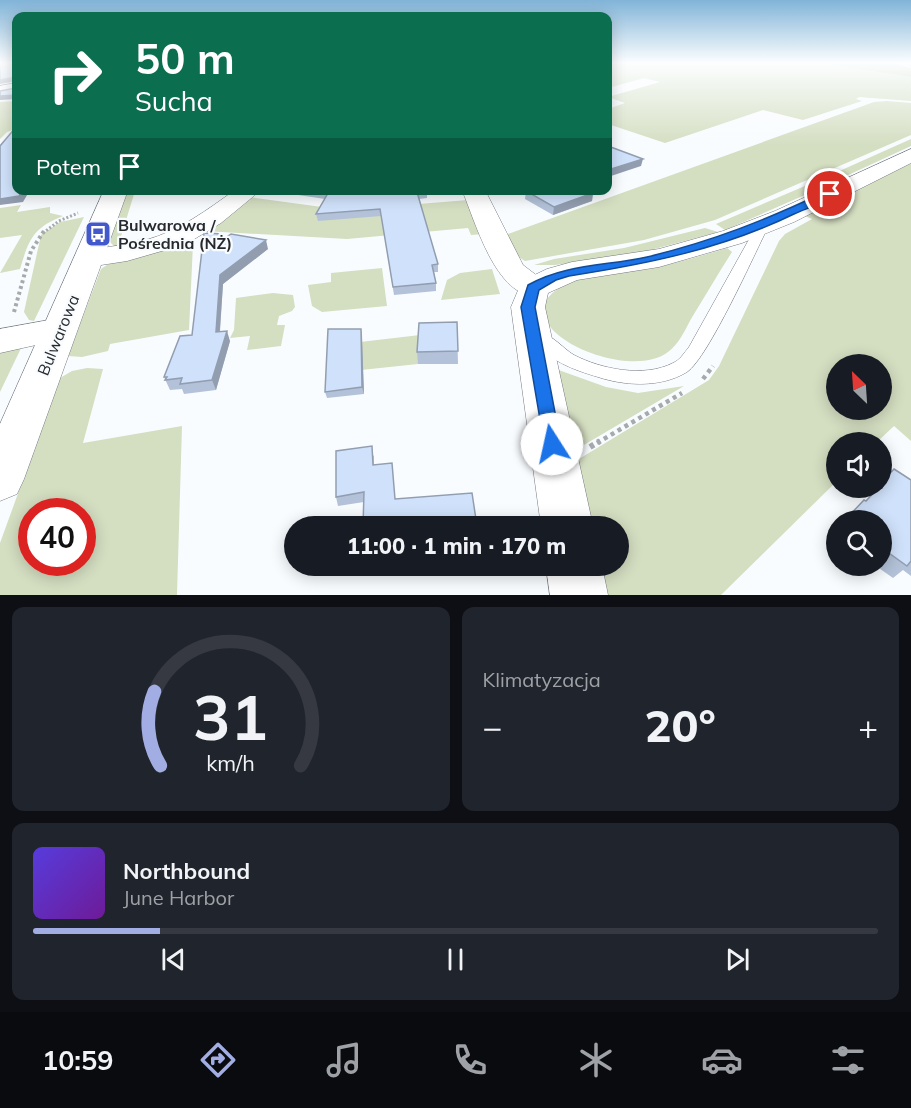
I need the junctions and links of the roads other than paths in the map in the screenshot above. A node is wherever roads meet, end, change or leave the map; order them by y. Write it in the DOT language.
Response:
graph roads {
  1 [pos="911,154"];
  2 [pos="114,195"];
  3 [pos="243,195"];
  4 [pos="475,195"];
  5 [pos="763,225"];
  6 [pos="88,259"];
  7 [pos="532,307"];
  8 [pos="60,329"];
  9 [pos="1,340"];
  10 [pos="0,479"];
  11 [pos="565,516"];
  12 [pos="576,576"];
  13 [pos="579,595"];
  1 -- 5 [label="street"];
  2 -- 6 [label="street, Bulwarowa"];
  3 -- 6 [label="street"];
  4 -- 7 [label="street"];
  5 -- 7 [label="street"];
  5 -- 7 [label="lane"];
  6 -- 8 [label="street, Bulwarowa"];
  7 -- 11 [label="street"];
  8 -- 9 [label="street"];
  8 -- 10 [label="street, Bulwarowa"];
  12 -- 13 [label="street"];
}
